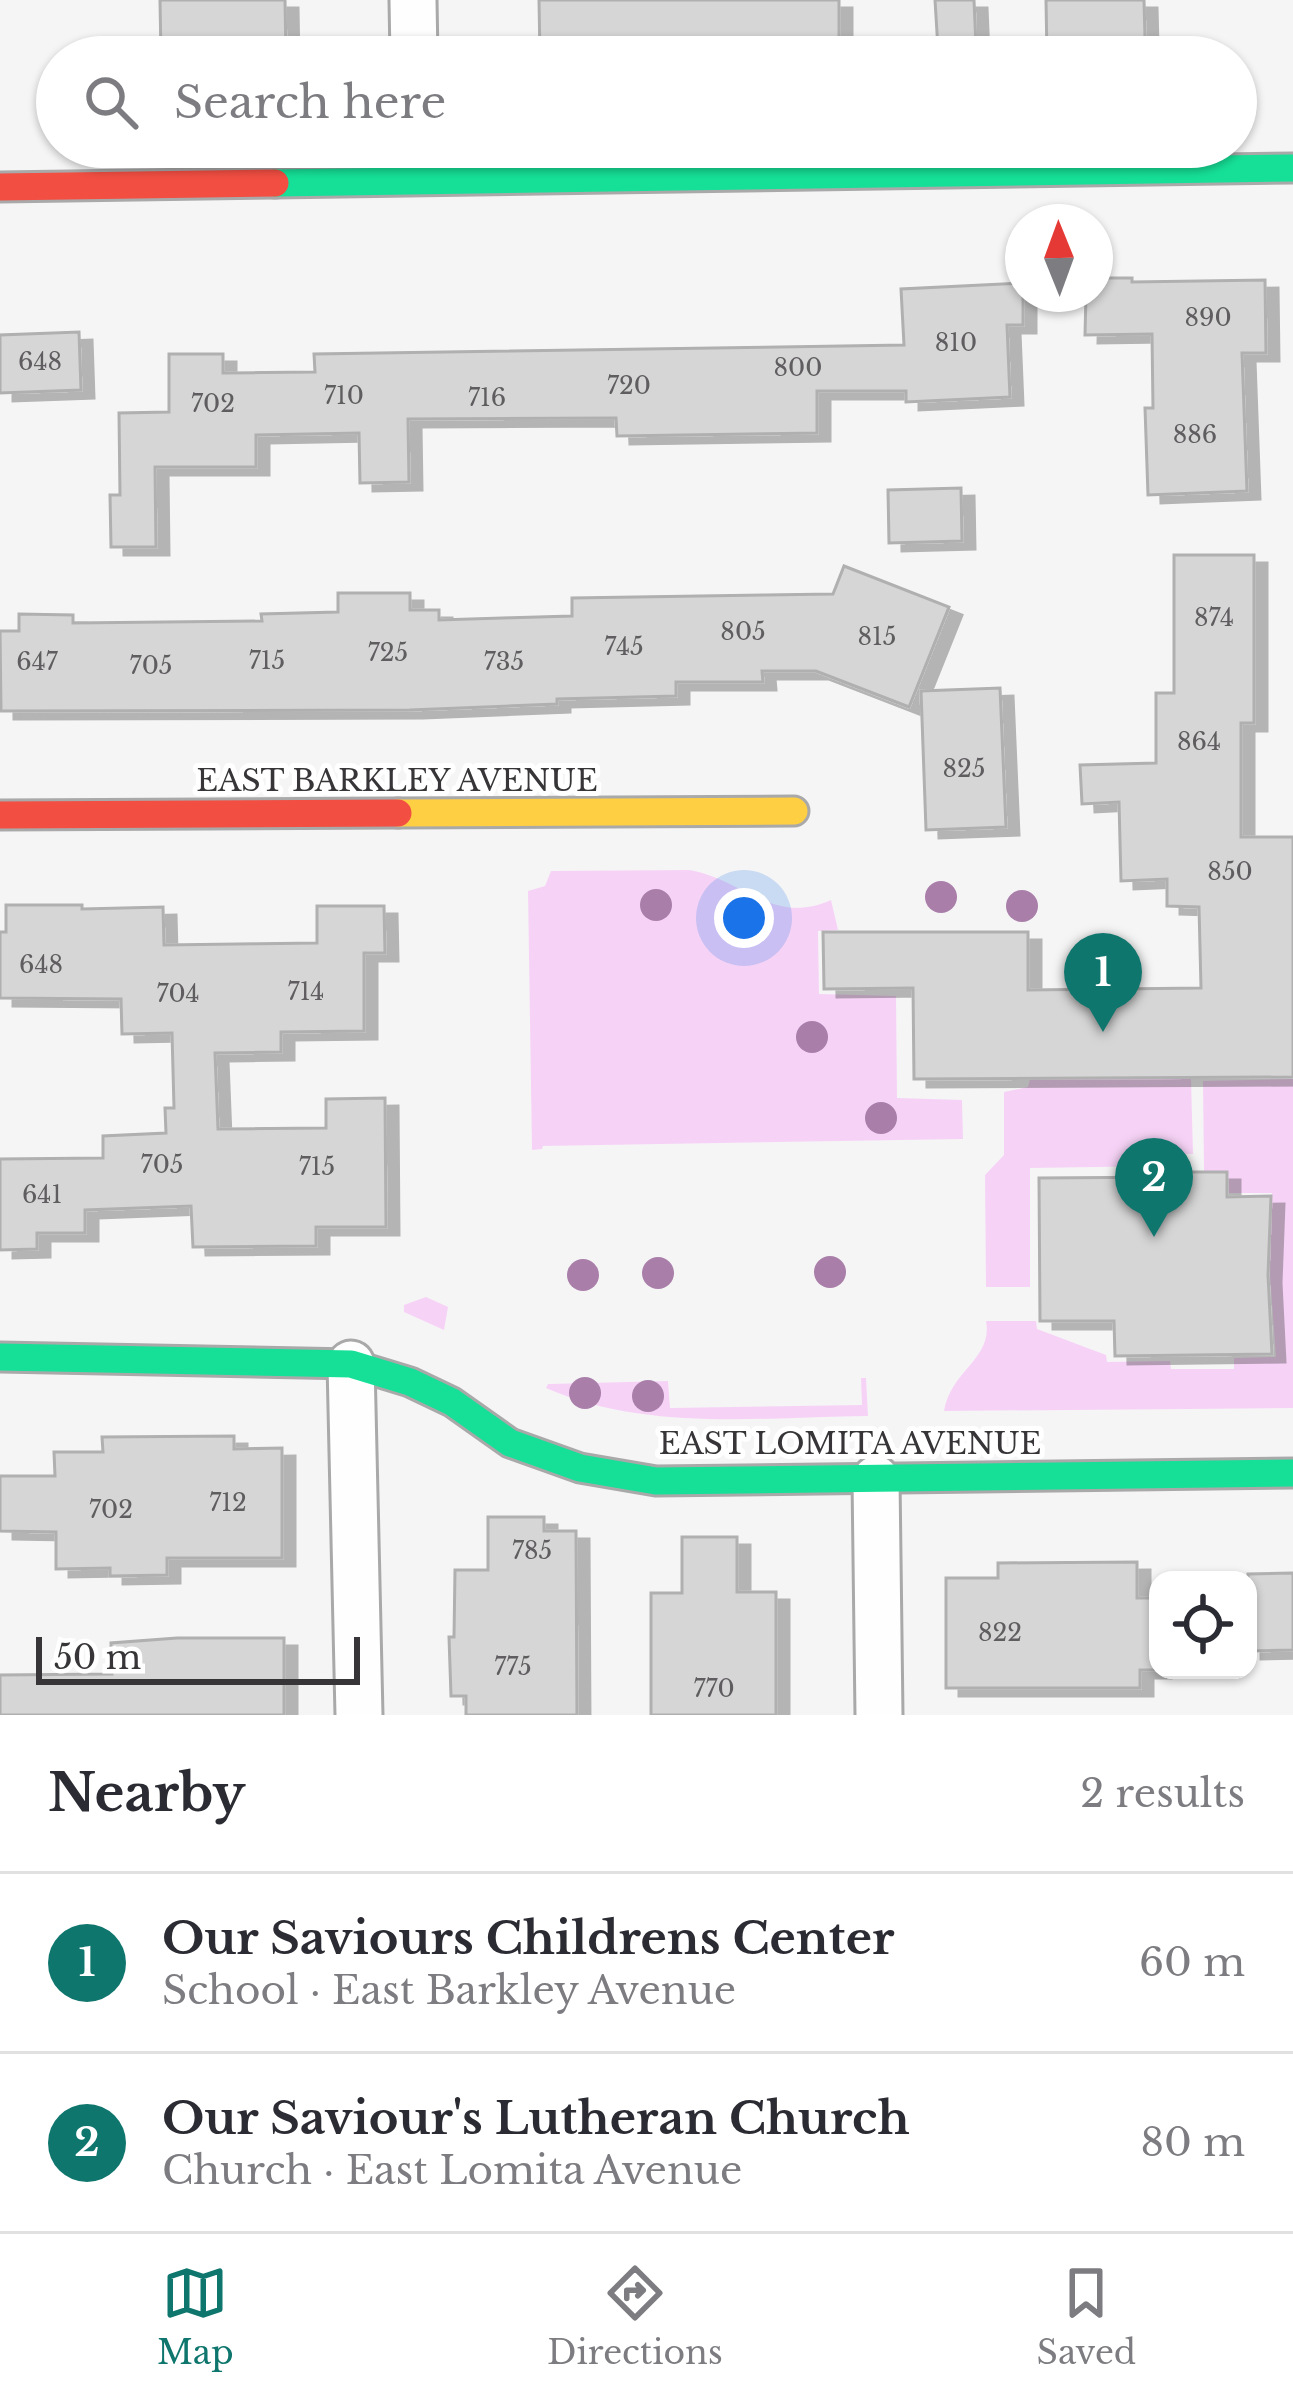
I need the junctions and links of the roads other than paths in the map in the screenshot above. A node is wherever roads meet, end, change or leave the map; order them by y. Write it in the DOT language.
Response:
graph roads {
  1 [pos="413,0"];
  2 [pos="414,36"];
  3 [pos="330,168"];
  4 [pos="1257,168"];
  5 [pos="1293,168"];
  6 [pos="0,187"];
  7 [pos="794,811"];
  8 [pos="0,815"];
  9 [pos="0,1357"];
  10 [pos="350,1364"];
  11 [pos="1293,1473"];
  12 [pos="876,1479"];
  13 [pos="359,1715"];
  14 [pos="879,1715"];
  1 -- 2 [label="street"];
  3 -- 6 [label="street"];
  4 -- 5 [label="street"];
  7 -- 8 [label="street, EAST BARKLEY AVENUE"];
  9 -- 10 [label="street, EAST LOMITA AVENUE"];
  10 -- 12 [label="street, EAST LOMITA AVENUE"];
  10 -- 13 [label="street"];
  11 -- 12 [label="street, EAST LOMITA AVENUE"];
  12 -- 14 [label="street"];
}
